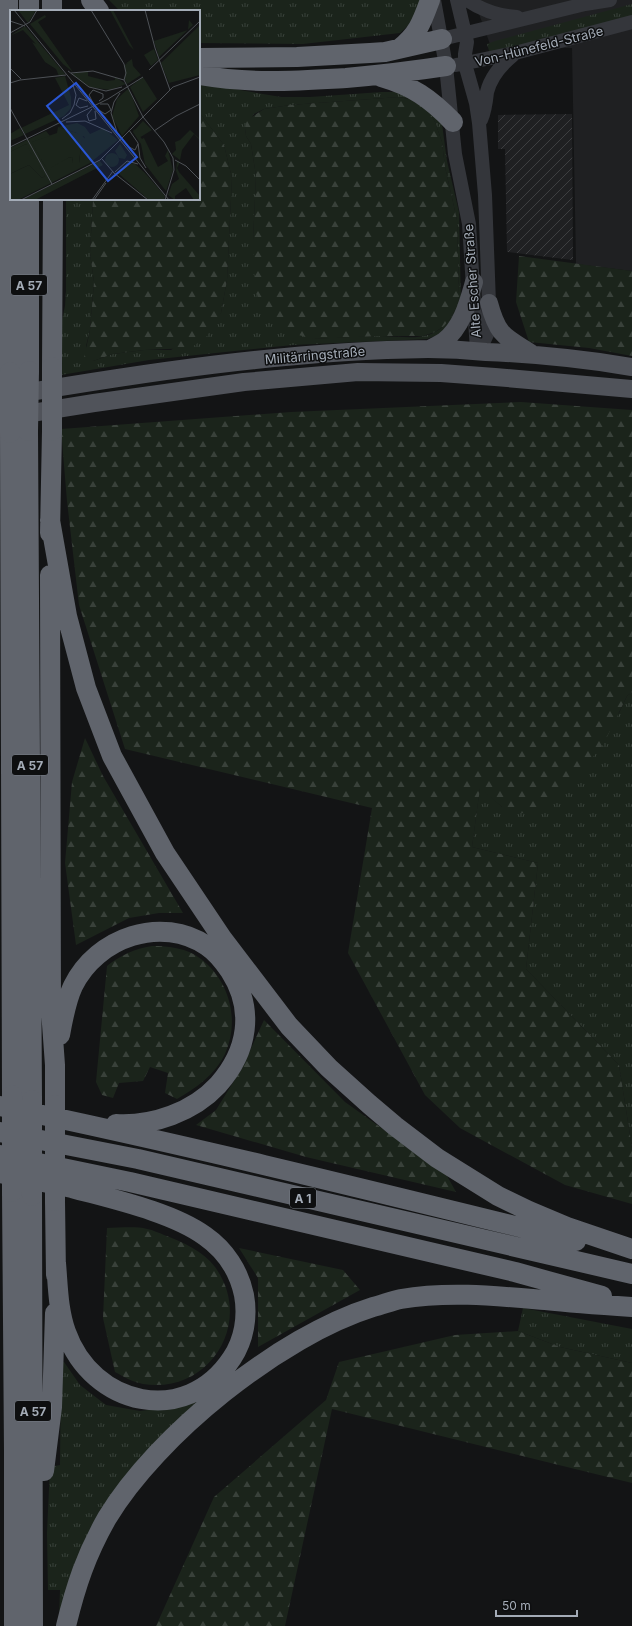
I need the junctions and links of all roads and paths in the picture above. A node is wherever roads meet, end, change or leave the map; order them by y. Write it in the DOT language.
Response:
graph roads {
  1 [pos="8,0"];
  2 [pos="91,0"];
  3 [pos="430,0"];
  4 [pos="434,0"];
  5 [pos="457,0"];
  6 [pos="467,0"];
  7 [pos="610,0"];
  8 [pos="98,10"];
  9 [pos="538,16"];
  10 [pos="632,22"];
  11 [pos="466,34"];
  12 [pos="442,39"];
  13 [pos="400,49"];
  14 [pos="515,53"];
  15 [pos="200,58"];
  16 [pos="465,64"];
  17 [pos="446,66"];
  18 [pos="10,68"];
  19 [pos="200,75"];
  20 [pos="377,76"];
  21 [pos="453,122"];
  22 [pos="479,123"];
  23 [pos="14,200"];
  24 [pos="29,200"];
  25 [pos="53,203"];
  26 [pos="474,282"];
  27 [pos="489,303"];
  28 [pos="430,349"];
  29 [pos="477,351"];
  30 [pos="533,355"];
  31 [pos="632,367"];
  32 [pos="19,372"];
  33 [pos="442,374"];
  34 [pos="489,376"];
  35 [pos="632,389"];
  36 [pos="0,397"];
  37 [pos="13,427"];
  38 [pos="50,520"];
  39 [pos="55,1065"];
  40 [pos="6,1101"];
  41 [pos="75,1122"];
  42 [pos="0,1132"];
  43 [pos="0,1154"];
  44 [pos="0,1173"];
  45 [pos="72,1188"];
  46 [pos="286,1219"];
  47 [pos="632,1249"];
  48 [pos="632,1255"];
  49 [pos="56,1263"];
  50 [pos="632,1274"];
  51 [pos="632,1304"];
  52 [pos="632,1307"];
  53 [pos="0,1388"];
  54 [pos="13,1517"];
  55 [pos="14,1626"];
  56 [pos="33,1626"];
  57 [pos="47,1626"];
  58 [pos="66,1626"];
  1 -- 18 [label="highway, A 57"];
  2 -- 8 [label="highway"];
  3 -- 13 [label="highway"];
  4 -- 12 [label="street, Alte Escher Straße"];
  5 -- 11 [label="street, Alte Escher Straße"];
  6 -- 9 [label="street"];
  7 -- 9 [label="street"];
  9 -- 11 [label="street"];
  10 -- 14 [label="street, Von-Hünefeld-Straße"];
  11 -- 12 [label="street"];
  11 -- 16 [label="street, Alte Escher Straße"];
  12 -- 13 [label="highway"];
  12 -- 17 [label="street, Alte Escher Straße"];
  13 -- 15 [label="highway"];
  14 -- 16 [label="street, Von-Hünefeld-Straße"];
  14 -- 22 [label="street"];
  16 -- 17 [label="street, Von-Hünefeld-Straße"];
  16 -- 22 [label="street, Alte Escher Straße"];
  17 -- 20 [label="highway"];
  17 -- 21 [label="street, Alte Escher Straße"];
  19 -- 20 [label="highway"];
  20 -- 21 [label="highway"];
  21 -- 26 [label="street, Alte Escher Straße"];
  22 -- 27 [label="street, Alte Escher Straße"];
  23 -- 32 [label="highway, A 57"];
  24 -- 32 [label="highway, A 57"];
  25 -- 38 [label="highway, A 57, bridge"];
  26 -- 28 [label="main road"];
  26 -- 29 [label="street, Alte Escher Straße"];
  27 -- 29 [label="street, Alte Escher Straße"];
  27 -- 30 [label="main road"];
  28 -- 29 [label="main road, Militärringstraße"];
  28 -- 36 [label="main road, Militärringstraße"];
  29 -- 30 [label="main road, Militärringstraße"];
  29 -- 33 [label="main road"];
  29 -- 34 [label="main road"];
  30 -- 31 [label="main road, Militärringstraße"];
  32 -- 37 [label="highway, A 57, bridge"];
  33 -- 34 [label="main road, Militärringstraße"];
  33 -- 37 [label="main road, Militärringstraße"];
  34 -- 35 [label="main road, Militärringstraße"];
  37 -- 40 [label="highway, A 57"];
  37 -- 56 [label="highway, A 57, bridge"];
  38 -- 39 [label="highway"];
  38 -- 47 [label="highway"];
  39 -- 41 [label="highway"];
  39 -- 49 [label="highway, bridge"];
  40 -- 41 [label="highway"];
  40 -- 54 [label="highway, A 57, bridge"];
  41 -- 48 [label="highway"];
  42 -- 50 [label="highway, A 1"];
  43 -- 46 [label="highway, A 1"];
  44 -- 45 [label="highway"];
  45 -- 46 [label="highway"];
  45 -- 49 [label="highway"];
  46 -- 51 [label="highway, A 1"];
  49 -- 57 [label="highway"];
  52 -- 58 [label="highway"];
  53 -- 54 [label="highway"];
  54 -- 55 [label="highway, A 57"];
}
